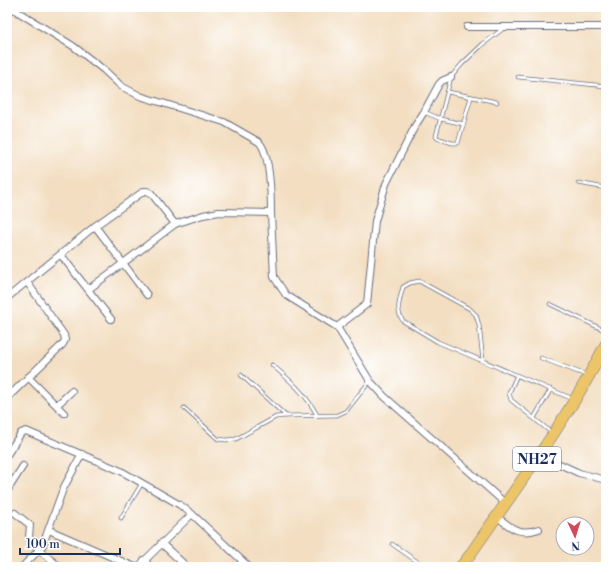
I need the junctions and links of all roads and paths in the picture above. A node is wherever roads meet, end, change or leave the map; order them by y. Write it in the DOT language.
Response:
graph roads {
  1 [pos="10,7"];
  2 [pos="467,27"];
  3 [pos="505,27"];
  4 [pos="606,27"];
  5 [pos="451,77"];
  6 [pos="518,77"];
  7 [pos="606,86"];
  8 [pos="448,92"];
  9 [pos="471,97"];
  10 [pos="497,102"];
  11 [pos="424,112"];
  12 [pos="441,119"];
  13 [pos="464,124"];
  14 [pos="578,183"];
  15 [pos="606,188"];
  16 [pos="271,213"];
  17 [pos="175,224"];
  18 [pos="95,226"];
  19 [pos="61,255"];
  20 [pos="124,262"];
  21 [pos="27,282"];
  22 [pos="89,289"];
  23 [pos="147,295"];
  24 [pos="7,298"];
  25 [pos="550,304"];
  26 [pos="111,319"];
  27 [pos="337,327"];
  28 [pos="606,331"];
  29 [pos="606,344"];
  30 [pos="541,358"];
  31 [pos="483,360"];
  32 [pos="272,365"];
  33 [pos="241,375"];
  34 [pos="517,375"];
  35 [pos="28,377"];
  36 [pos="590,377"];
  37 [pos="370,381"];
  38 [pos="550,389"];
  39 [pos="72,391"];
  40 [pos="8,395"];
  41 [pos="575,400"];
  42 [pos="57,405"];
  43 [pos="184,408"];
  44 [pos="64,413"];
  45 [pos="317,415"];
  46 [pos="286,416"];
  47 [pos="534,418"];
  48 [pos="554,434"];
  49 [pos="82,454"];
  50 [pos="7,455"];
  51 [pos="540,455"];
  52 [pos="24,466"];
  53 [pos="606,480"];
  54 [pos="142,483"];
  55 [pos="7,491"];
  56 [pos="505,503"];
  57 [pos="15,513"];
  58 [pos="192,514"];
  59 [pos="496,516"];
  60 [pos="121,518"];
  61 [pos="539,529"];
  62 [pos="49,530"];
  63 [pos="160,543"];
  64 [pos="392,544"];
  65 [pos="39,550"];
  66 [pos="144,560"];
  67 [pos="243,562"];
  68 [pos="465,565"];
  69 [pos="22,567"];
  70 [pos="60,567"];
  71 [pos="136,567"];
  72 [pos="151,567"];
  73 [pos="187,567"];
  74 [pos="237,567"];
  75 [pos="249,567"];
  76 [pos="425,567"];
  1 -- 16 [label="street"];
  2 -- 3 [label="street"];
  3 -- 4 [label="street"];
  3 -- 5 [label="lane"];
  5 -- 8 [label="lane"];
  5 -- 11 [label="street"];
  6 -- 7 [label="lane"];
  8 -- 9 [label="lane"];
  8 -- 12 [label="lane"];
  9 -- 10 [label="lane"];
  9 -- 13 [label="lane"];
  11 -- 12 [label="lane"];
  11 -- 27 [label="street"];
  12 -- 13 [label="lane"];
  12 -- 13 [label="lane"];
  14 -- 15 [label="lane"];
  16 -- 17 [label="street"];
  16 -- 27 [label="street"];
  17 -- 18 [label="street"];
  17 -- 20 [label="street"];
  18 -- 19 [label="street"];
  18 -- 20 [label="street"];
  19 -- 21 [label="street"];
  19 -- 22 [label="street"];
  20 -- 22 [label="street"];
  20 -- 23 [label="street"];
  21 -- 24 [label="street"];
  21 -- 35 [label="street"];
  22 -- 26 [label="street"];
  25 -- 28 [label="lane"];
  27 -- 37 [label="street"];
  29 -- 36 [label="highway, NH27"];
  30 -- 36 [label="lane"];
  31 -- 31 [label="lane"];
  31 -- 34 [label="lane"];
  32 -- 45 [label="lane"];
  33 -- 46 [label="lane"];
  34 -- 38 [label="lane"];
  34 -- 47 [label="lane"];
  35 -- 40 [label="street"];
  35 -- 42 [label="street"];
  36 -- 41 [label="highway, NH27"];
  37 -- 45 [label="lane"];
  37 -- 56 [label="street"];
  38 -- 41 [label="lane"];
  38 -- 47 [label="lane"];
  39 -- 42 [label="street"];
  41 -- 48 [label="highway, NH27"];
  42 -- 44 [label="street"];
  43 -- 46 [label="lane"];
  45 -- 46 [label="lane"];
  47 -- 48 [label="lane"];
  48 -- 51 [label="highway, NH27"];
  49 -- 50 [label="street"];
  49 -- 54 [label="street"];
  49 -- 62 [label="street"];
  51 -- 53 [label="street"];
  51 -- 56 [label="highway, NH27"];
  52 -- 55 [label="street"];
  54 -- 58 [label="street"];
  54 -- 60 [label="lane"];
  56 -- 59 [label="highway, NH27"];
  57 -- 65 [label="street"];
  58 -- 63 [label="street"];
  58 -- 67 [label="street"];
  59 -- 61 [label="street"];
  59 -- 68 [label="highway, NH27"];
  62 -- 65 [label="street"];
  62 -- 71 [label="street"];
  63 -- 66 [label="street"];
  63 -- 73 [label="street"];
  64 -- 76 [label="lane"];
  65 -- 69 [label="street"];
  65 -- 70 [label="street"];
  66 -- 71 [label="street"];
  66 -- 72 [label="street"];
  67 -- 74 [label="street"];
  67 -- 75 [label="street"];
}
